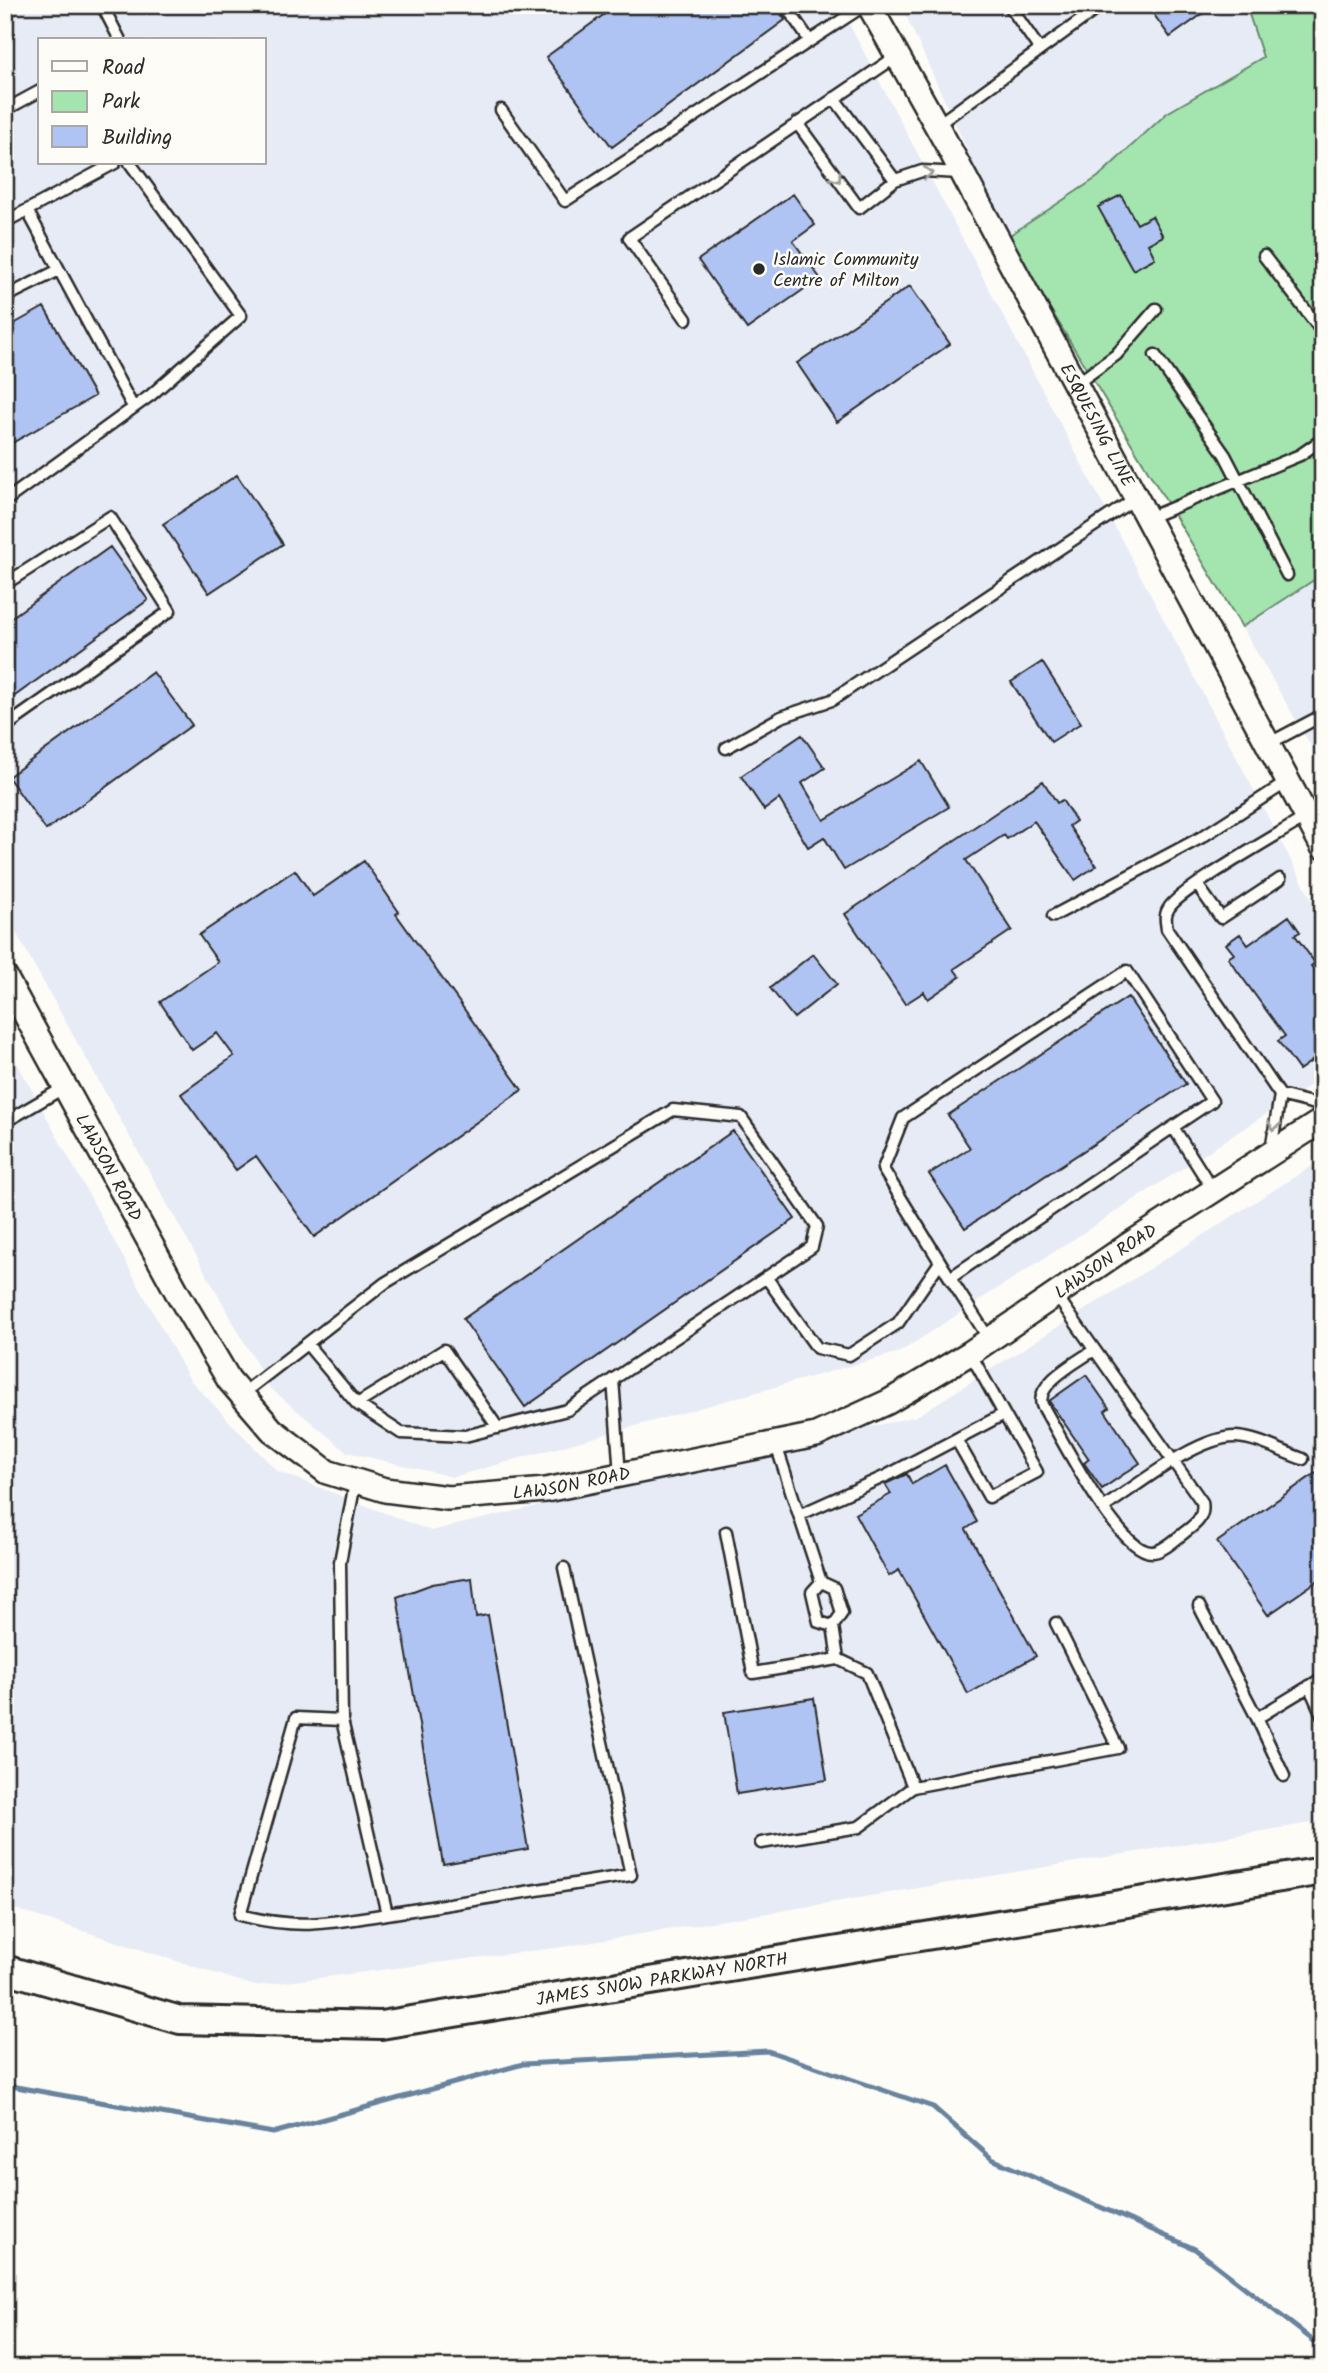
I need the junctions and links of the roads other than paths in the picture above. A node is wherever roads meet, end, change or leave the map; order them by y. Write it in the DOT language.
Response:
graph roads {
  1 [pos="102,5"];
  2 [pos="785,5"];
  3 [pos="867,5"];
  4 [pos="1009,5"];
  5 [pos="1102,5"];
  6 [pos="119,38"];
  7 [pos="810,41"];
  8 [pos="1040,50"];
  9 [pos="897,55"];
  10 [pos="38,92"];
  11 [pos="835,98"];
  12 [pos="5,110"];
  13 [pos="502,110"];
  14 [pos="797,123"];
  15 [pos="937,125"];
  16 [pos="112,164"];
  17 [pos="131,164"];
  18 [pos="963,173"];
  19 [pos="895,180"];
  20 [pos="27,211"];
  21 [pos="5,222"];
  22 [pos="1264,256"];
  23 [pos="59,270"];
  24 [pos="5,297"];
  25 [pos="1156,309"];
  26 [pos="686,319"];
  27 [pos="1323,332"];
  28 [pos="1154,355"];
  29 [pos="1075,384"];
  30 [pos="133,407"];
  31 [pos="1323,439"];
  32 [pos="1237,481"];
  33 [pos="1136,498"];
  34 [pos="5,501"];
  35 [pos="1147,518"];
  36 [pos="1287,575"];
  37 [pos="5,584"];
  38 [pos="1323,715"];
  39 [pos="5,727"];
  40 [pos="1268,744"];
  41 [pos="726,748"];
  42 [pos="1288,781"];
  43 [pos="1307,817"];
  44 [pos="1323,847"];
  45 [pos="1280,879"];
  46 [pos="1198,886"];
  47 [pos="1053,916"];
  48 [pos="5,977"];
  49 [pos="65,1087"];
  50 [pos="1280,1095"];
  51 [pos="1323,1106"];
  52 [pos="1323,1120"];
  53 [pos="5,1122"];
  54 [pos="1173,1127"];
  55 [pos="1270,1153"];
  56 [pos="1213,1190"];
  57 [pos="940,1262"];
  58 [pos="766,1277"];
  59 [pos="950,1278"];
  60 [pos="1056,1294"];
  61 [pos="990,1340"];
  62 [pos="307,1344"];
  63 [pos="1094,1350"];
  64 [pos="970,1353"];
  65 [pos="613,1379"];
  66 [pos="242,1395"];
  67 [pos="357,1404"];
  68 [pos="1004,1414"];
  69 [pos="498,1428"];
  70 [pos="957,1439"];
  71 [pos="776,1445"];
  72 [pos="1303,1460"];
  73 [pos="1174,1463"];
  74 [pos="620,1476"];
  75 [pos="355,1483"];
  76 [pos="1103,1508"];
  77 [pos="799,1516"];
  78 [pos="726,1532"];
  79 [pos="564,1569"];
  80 [pos="821,1582"];
  81 [pos="1199,1606"];
  82 [pos="1056,1623"];
  83 [pos="833,1626"];
  84 [pos="838,1659"];
  85 [pos="1323,1678"];
  86 [pos="1309,1686"];
  87 [pos="1323,1717"];
  88 [pos="1257,1718"];
  89 [pos="342,1720"];
  90 [pos="1284,1776"];
  91 [pos="913,1787"];
  92 [pos="761,1843"];
  93 [pos="1323,1871"];
  94 [pos="387,1914"];
  95 [pos="5,1969"];
  1 -- 6 [label="lane"];
  2 -- 7 [label="lane"];
  3 -- 7 [label="lane"];
  3 -- 9 [label="street, ESQUESING LINE"];
  4 -- 8 [label="lane"];
  5 -- 8 [label="lane"];
  7 -- 13 [label="lane"];
  8 -- 15 [label="lane"];
  9 -- 11 [label="lane"];
  9 -- 15 [label="street, ESQUESING LINE"];
  10 -- 12 [label="lane"];
  11 -- 14 [label="lane"];
  11 -- 19 [label="lane"];
  14 -- 19 [label="lane, one-way"];
  14 -- 26 [label="lane"];
  15 -- 18 [label="street, ESQUESING LINE"];
  16 -- 20 [label="lane"];
  17 -- 30 [label="lane"];
  19 -- 18 [label="lane, one-way"];
  18 -- 29 [label="street, ESQUESING LINE"];
  20 -- 21 [label="lane"];
  20 -- 23 [label="lane"];
  22 -- 27 [label="lane"];
  23 -- 24 [label="lane"];
  23 -- 30 [label="lane"];
  25 -- 29 [label="lane"];
  28 -- 32 [label="lane"];
  29 -- 33 [label="street, ESQUESING LINE"];
  30 -- 34 [label="lane"];
  31 -- 32 [label="lane"];
  32 -- 35 [label="lane"];
  32 -- 36 [label="lane"];
  33 -- 35 [label="street, ESQUESING LINE"];
  33 -- 41 [label="lane"];
  35 -- 40 [label="street, ESQUESING LINE"];
  37 -- 39 [label="lane"];
  38 -- 40 [label="lane"];
  40 -- 42 [label="street, ESQUESING LINE"];
  42 -- 43 [label="street, ESQUESING LINE"];
  42 -- 47 [label="lane"];
  43 -- 44 [label="street, ESQUESING LINE"];
  43 -- 46 [label="lane"];
  45 -- 46 [label="lane"];
  46 -- 50 [label="lane"];
  48 -- 49 [label="street, LAWSON ROAD"];
  49 -- 53 [label="lane"];
  49 -- 66 [label="street, LAWSON ROAD"];
  50 -- 51 [label="lane"];
  50 -- 55 [label="lane, one-way"];
  52 -- 55 [label="street, LAWSON ROAD"];
  54 -- 56 [label="lane"];
  54 -- 57 [label="lane"];
  54 -- 59 [label="lane"];
  55 -- 56 [label="street, LAWSON ROAD"];
  56 -- 60 [label="street, LAWSON ROAD"];
  57 -- 58 [label="lane"];
  57 -- 59 [label="lane"];
  58 -- 62 [label="lane"];
  58 -- 65 [label="lane"];
  59 -- 61 [label="lane"];
  60 -- 61 [label="street, LAWSON ROAD"];
  60 -- 63 [label="lane"];
  61 -- 64 [label="street, LAWSON ROAD"];
  62 -- 66 [label="lane"];
  62 -- 67 [label="lane"];
  63 -- 73 [label="lane"];
  63 -- 76 [label="lane"];
  64 -- 68 [label="lane"];
  64 -- 71 [label="street, LAWSON ROAD"];
  65 -- 69 [label="lane"];
  65 -- 74 [label="lane"];
  66 -- 75 [label="street, LAWSON ROAD"];
  67 -- 69 [label="lane"];
  67 -- 69 [label="lane"];
  68 -- 70 [label="lane"];
  68 -- 70 [label="lane"];
  70 -- 77 [label="lane"];
  71 -- 74 [label="street, LAWSON ROAD"];
  71 -- 77 [label="lane"];
  72 -- 73 [label="lane"];
  73 -- 76 [label="lane"];
  73 -- 76 [label="lane"];
  74 -- 75 [label="street, LAWSON ROAD"];
  75 -- 89 [label="lane"];
  77 -- 80 [label="lane"];
  78 -- 84 [label="lane"];
  79 -- 94 [label="lane"];
  80 -- 83 [label="lane"];
  80 -- 83 [label="lane"];
  81 -- 88 [label="lane"];
  82 -- 91 [label="lane"];
  83 -- 84 [label="lane"];
  84 -- 91 [label="lane"];
  85 -- 86 [label="lane"];
  86 -- 87 [label="lane"];
  86 -- 88 [label="lane"];
  88 -- 90 [label="lane"];
  89 -- 94 [label="lane"];
  89 -- 94 [label="lane"];
  91 -- 92 [label="lane"];
  93 -- 95 [label="main road, JAMES SNOW PARKWAY NORTH"];
}
